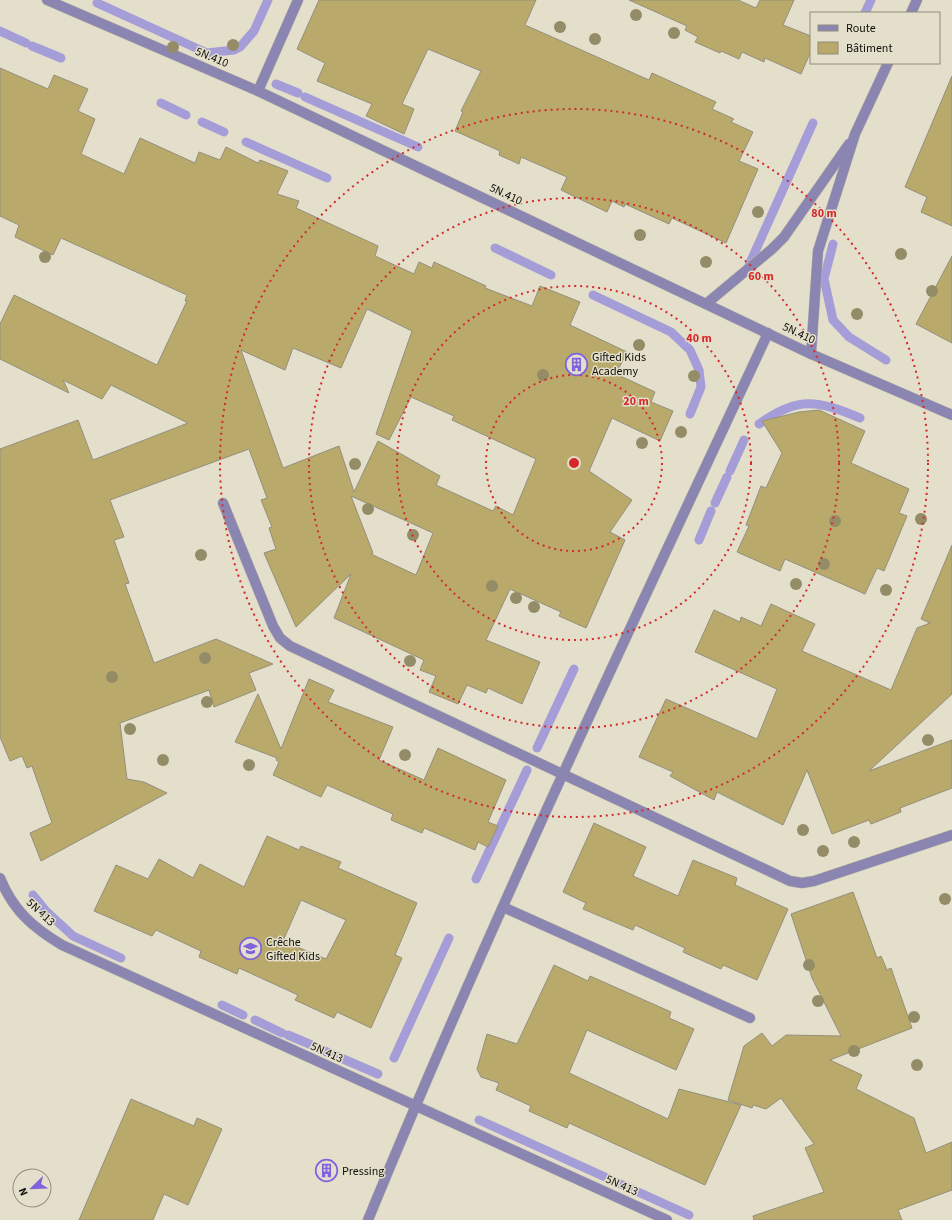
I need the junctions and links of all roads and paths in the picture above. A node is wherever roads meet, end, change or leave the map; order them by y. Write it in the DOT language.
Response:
graph roads {
  1 [pos="47,0"];
  2 [pos="298,0"];
  3 [pos="917,0"];
  4 [pos="911,12"];
  5 [pos="888,64"];
  6 [pos="258,91"];
  7 [pos="855,134"];
  8 [pos="706,304"];
  9 [pos="768,333"];
  10 [pos="811,354"];
  11 [pos="952,415"];
  12 [pos="223,504"];
  13 [pos="562,773"];
  14 [pos="952,835"];
  15 [pos="0,878"];
  16 [pos="503,907"];
  17 [pos="750,1018"];
  18 [pos="415,1106"];
  19 [pos="368,1220"];
  20 [pos="668,1220"];
  1 -- 6 [label="street, 5N.410"];
  2 -- 6 [label="street"];
  3 -- 4 [label="street"];
  5 -- 7 [label="street"];
  6 -- 8 [label="street, 5N.410"];
  7 -- 8 [label="street"];
  7 -- 10 [label="street"];
  8 -- 9 [label="street, 5N.410"];
  9 -- 10 [label="street, 5N.410"];
  9 -- 13 [label="street"];
  10 -- 11 [label="street, 5N.410"];
  12 -- 13 [label="street"];
  13 -- 14 [label="street"];
  13 -- 16 [label="street"];
  15 -- 18 [label="street, 5N 413"];
  16 -- 17 [label="street"];
  16 -- 18 [label="street"];
  18 -- 19 [label="street"];
  18 -- 20 [label="street, 5N 413"];
}
